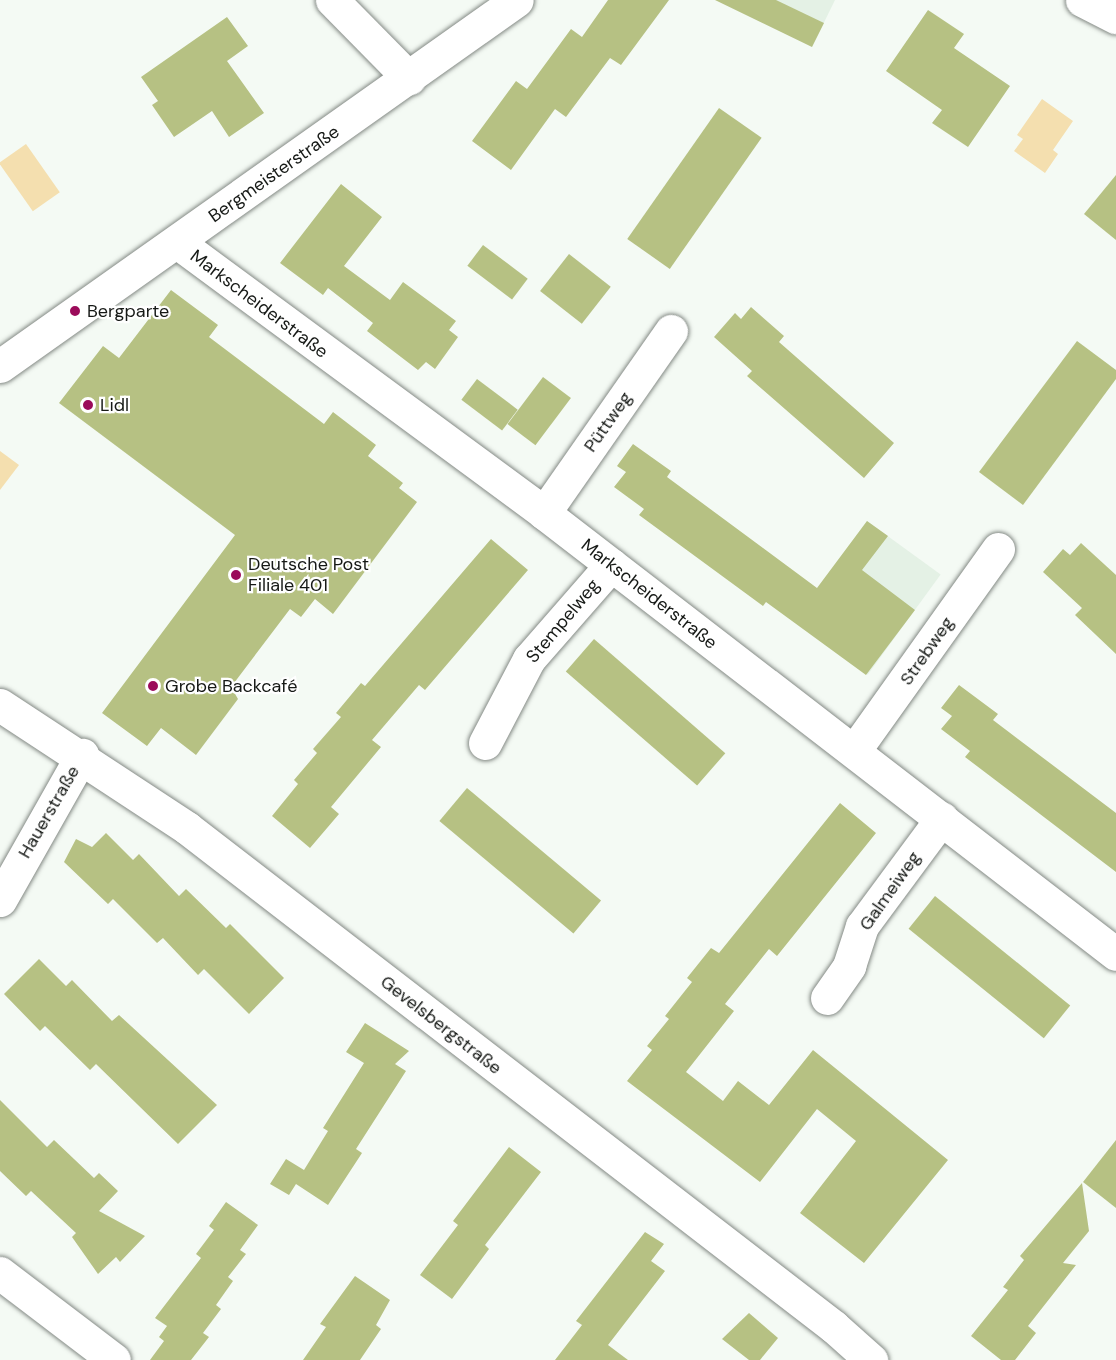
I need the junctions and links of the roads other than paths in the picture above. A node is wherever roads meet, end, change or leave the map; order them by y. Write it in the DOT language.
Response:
graph roads {
  1 [pos="332,0"];
  2 [pos="517,0"];
  3 [pos="1082,0"];
  4 [pos="1116,17"];
  5 [pos="409,78"];
  6 [pos="177,242"];
  7 [pos="671,331"];
  8 [pos="0,366"];
  9 [pos="544,513"];
  10 [pos="998,549"];
  11 [pos="611,565"];
  12 [pos="0,705"];
  13 [pos="485,743"];
  14 [pos="854,751"];
  15 [pos="82,755"];
  16 [pos="942,818"];
  17 [pos="0,900"];
  18 [pos="1116,954"];
  19 [pos="827,998"];
  20 [pos="0,1273"];
  21 [pos="114,1360"];
  22 [pos="871,1360"];
  1 -- 5 [label="street"];
  2 -- 5 [label="street, Bergmeisterstraße"];
  3 -- 4 [label="street"];
  5 -- 6 [label="street, Bergmeisterstraße"];
  6 -- 8 [label="street, Bergmeisterstraße"];
  6 -- 9 [label="street, Markscheiderstraße"];
  7 -- 9 [label="street, Püttweg"];
  9 -- 11 [label="street, Markscheiderstraße"];
  10 -- 14 [label="street, Strebweg"];
  11 -- 13 [label="street, Stempelweg"];
  11 -- 14 [label="street, Markscheiderstraße"];
  12 -- 15 [label="street, Gevelsbergstraße"];
  14 -- 16 [label="street, Markscheiderstraße"];
  15 -- 17 [label="street, Hauerstraße"];
  15 -- 22 [label="street, Gevelsbergstraße"];
  16 -- 18 [label="street, Markscheiderstraße"];
  16 -- 19 [label="street, Galmeiweg"];
  20 -- 21 [label="street"];
}
